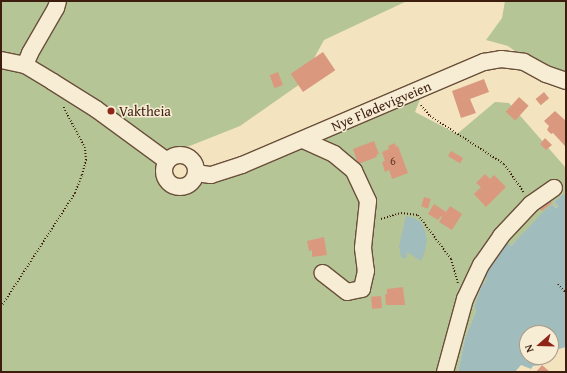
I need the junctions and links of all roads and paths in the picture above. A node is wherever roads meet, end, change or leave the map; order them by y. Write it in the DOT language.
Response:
graph roads {
  1 [pos="58,1"];
  2 [pos="1,60"];
  3 [pos="25,65"];
  4 [pos="566,81"];
  5 [pos="54,82"];
  6 [pos="411,93"];
  7 [pos="303,140"];
  8 [pos="167,161"];
  9 [pos="196,173"];
  10 [pos="554,188"];
  11 [pos="531,204"];
  12 [pos="366,220"];
  13 [pos="323,273"];
  14 [pos="458,284"];
  15 [pos="558,284"];
  16 [pos="566,293"];
  17 [pos="1,307"];
  18 [pos="446,372"];
  1 -- 3 [label="street"];
  2 -- 3 [label="street"];
  3 -- 5 [label="street"];
  4 -- 6 [label="street, Nye Flødevigveien"];
  5 -- 8 [label="street"];
  5 -- 17 [label="path"];
  6 -- 7 [label="street, Nye Flødevigveien"];
  6 -- 11 [label="path"];
  7 -- 9 [label="street, Nye Flødevigveien"];
  7 -- 12 [label="street"];
  8 -- 9 [label="street"];
  8 -- 9 [label="street"];
  10 -- 11 [label="street"];
  11 -- 18 [label="street"];
  12 -- 13 [label="street"];
  12 -- 14 [label="path"];
  15 -- 16 [label="path"];
}
